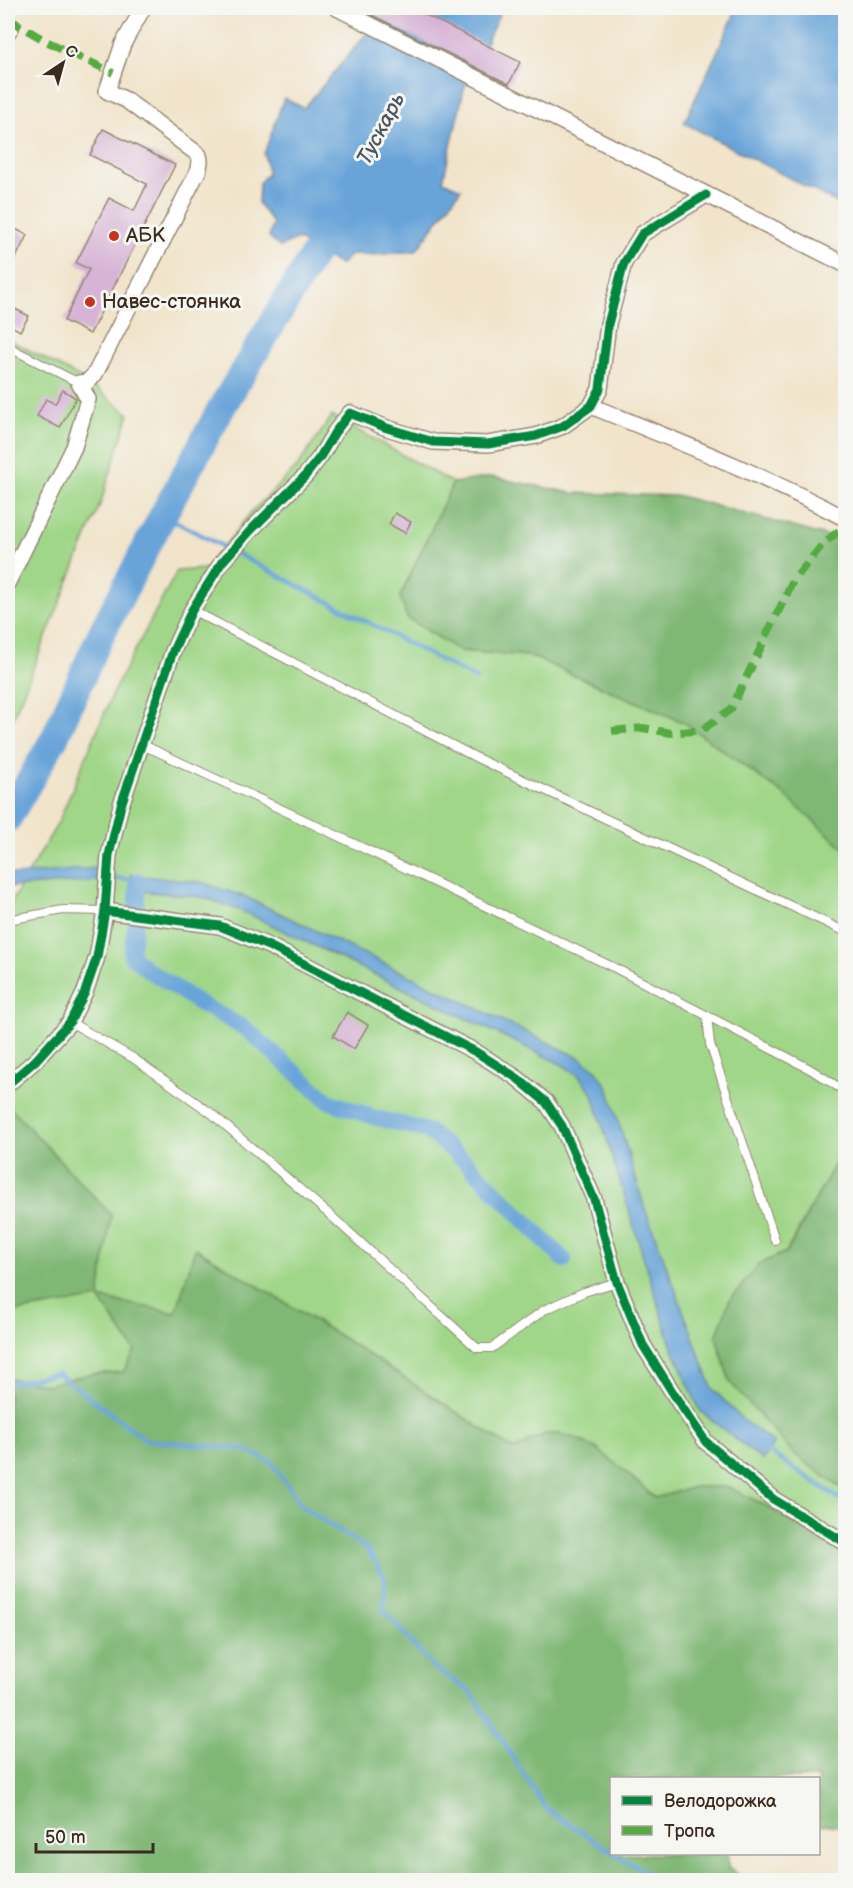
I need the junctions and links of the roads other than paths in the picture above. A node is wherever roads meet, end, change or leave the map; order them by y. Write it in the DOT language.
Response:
graph roads {
  1 [pos="143,8"];
  2 [pos="337,8"];
  3 [pos="17,24"];
  4 [pos="8,40"];
  5 [pos="706,195"];
  6 [pos="846,265"];
  7 [pos="8,347"];
  8 [pos="79,383"];
  9 [pos="591,406"];
  10 [pos="846,519"];
  11 [pos="8,582"];
  12 [pos="192,610"];
  13 [pos="141,744"];
  14 [pos="105,911"];
  15 [pos="13,919"];
  16 [pos="846,932"];
  17 [pos="707,1016"];
  18 [pos="70,1022"];
  19 [pos="8,1084"];
  20 [pos="846,1092"];
  21 [pos="775,1240"];
  22 [pos="617,1282"];
  23 [pos="846,1543"];
  1 -- 8 [label="street"];
  2 -- 5 [label="street"];
  3 -- 4 [label="lane"];
  5 -- 6 [label="street"];
  5 -- 9 [label="street"];
  7 -- 8 [label="lane"];
  8 -- 11 [label="street"];
  9 -- 10 [label="street"];
  9 -- 12 [label="street"];
  12 -- 13 [label="street"];
  12 -- 16 [label="lane"];
  13 -- 14 [label="street"];
  13 -- 17 [label="lane"];
  14 -- 15 [label="lane"];
  14 -- 18 [label="street"];
  14 -- 22 [label="street"];
  17 -- 20 [label="lane"];
  17 -- 21 [label="lane"];
  18 -- 19 [label="street"];
  18 -- 22 [label="lane"];
  22 -- 23 [label="street"];
}
